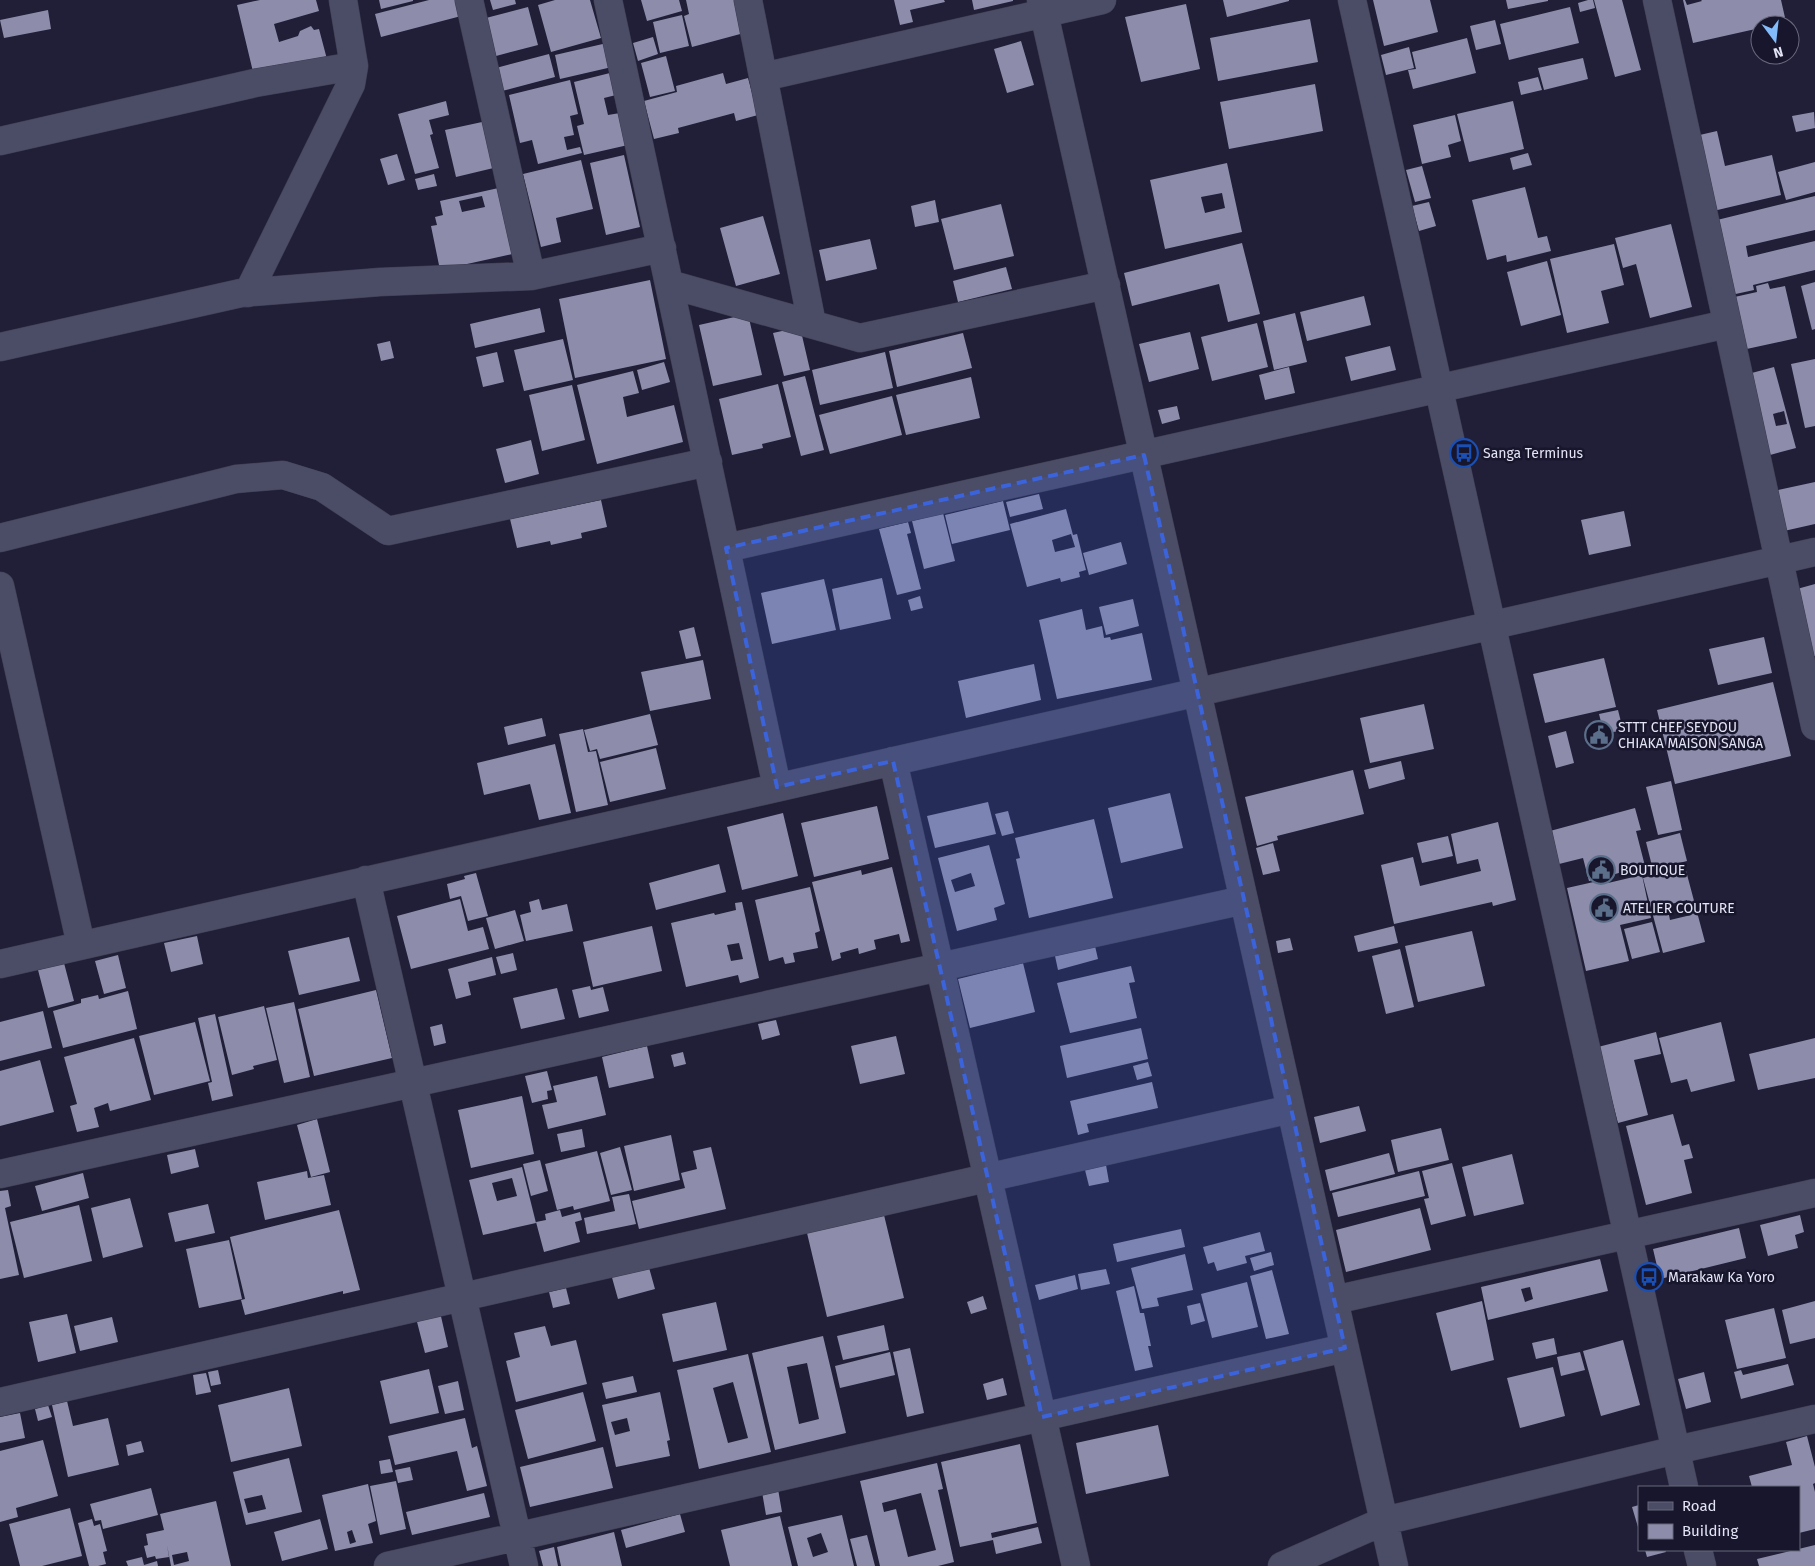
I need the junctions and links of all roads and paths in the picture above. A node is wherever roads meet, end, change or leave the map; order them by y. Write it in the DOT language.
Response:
graph roads {
  1 [pos="343,0"];
  2 [pos="469,0"];
  3 [pos="608,0"];
  4 [pos="748,0"];
  5 [pos="1102,0"];
  6 [pos="1352,0"];
  7 [pos="1657,0"];
  8 [pos="1043,7"];
  9 [pos="354,66"];
  10 [pos="763,77"];
  11 [pos="0,141"];
  12 [pos="662,248"];
  13 [pos="531,276"];
  14 [pos="669,284"];
  15 [pos="1106,285"];
  16 [pos="248,292"];
  17 [pos="812,324"];
  18 [pos="1727,324"];
  19 [pos="0,347"];
  20 [pos="1439,388"];
  21 [pos="1144,455"];
  22 [pos="708,462"];
  23 [pos="0,538"];
  24 [pos="726,548"];
  25 [pos="1815,552"];
  26 [pos="1779,560"];
  27 [pos="0,586"];
  28 [pos="1492,625"];
  29 [pos="1197,692"];
  30 [pos="1815,726"];
  31 [pos="893,761"];
  32 [pos="777,787"];
  33 [pos="366,880"];
  34 [pos="1244,900"];
  35 [pos="81,945"];
  36 [pos="0,964"];
  37 [pos="940,967"];
  38 [pos="413,1083"];
  39 [pos="1291,1109"];
  40 [pos="0,1174"];
  41 [pos="988,1178"];
  42 [pos="1815,1193"];
  43 [pos="1628,1235"];
  44 [pos="462,1297"];
  45 [pos="1334,1300"];
  46 [pos="1345,1348"];
  47 [pos="0,1402"];
  48 [pos="1042,1417"];
  49 [pos="1815,1419"];
  50 [pos="1676,1450"];
  51 [pos="1684,1486"];
  52 [pos="1384,1521"];
  53 [pos="518,1536"];
  54 [pos="1698,1551"];
  55 [pos="388,1566"];
  56 [pos="524,1566"];
  57 [pos="1076,1566"];
  58 [pos="1282,1566"];
  59 [pos="1394,1566"];
  60 [pos="1702,1566"];
  1 -- 9 [label="street"];
  2 -- 13 [label="street"];
  3 -- 12 [label="street"];
  4 -- 10 [label="street"];
  5 -- 8 [label="street"];
  6 -- 20 [label="street"];
  7 -- 18 [label="street"];
  8 -- 10 [label="street"];
  8 -- 15 [label="street"];
  9 -- 11 [label="street"];
  9 -- 16 [label="street"];
  10 -- 17 [label="street"];
  12 -- 13 [label="street"];
  12 -- 14 [label="street"];
  13 -- 16 [label="street"];
  14 -- 17 [label="street"];
  14 -- 22 [label="street"];
  15 -- 17 [label="street"];
  15 -- 21 [label="street"];
  16 -- 19 [label="street"];
  18 -- 20 [label="street"];
  18 -- 26 [label="street"];
  20 -- 21 [label="street"];
  20 -- 28 [label="street"];
  21 -- 24 [label="street"];
  21 -- 29 [label="street"];
  22 -- 23 [label="street"];
  22 -- 24 [label="street"];
  24 -- 32 [label="street"];
  25 -- 26 [label="street"];
  26 -- 28 [label="street"];
  26 -- 30 [label="street"];
  27 -- 35 [label="street"];
  28 -- 29 [label="street"];
  28 -- 43 [label="street"];
  29 -- 31 [label="street"];
  29 -- 34 [label="street"];
  31 -- 32 [label="street"];
  31 -- 37 [label="street"];
  32 -- 33 [label="street"];
  33 -- 35 [label="street"];
  33 -- 38 [label="street"];
  34 -- 37 [label="street"];
  34 -- 39 [label="street"];
  35 -- 36 [label="street"];
  37 -- 38 [label="street"];
  37 -- 41 [label="street"];
  38 -- 40 [label="street"];
  38 -- 44 [label="street"];
  39 -- 41 [label="street"];
  39 -- 45 [label="street"];
  41 -- 44 [label="street"];
  41 -- 48 [label="street"];
  42 -- 43 [label="street"];
  43 -- 45 [label="street"];
  43 -- 50 [label="street"];
  44 -- 47 [label="street"];
  44 -- 53 [label="street"];
  45 -- 46 [label="street"];
  46 -- 48 [label="street"];
  46 -- 52 [label="street"];
  48 -- 53 [label="street"];
  48 -- 57 [label="street"];
  49 -- 50 [label="street"];
  50 -- 51 [label="street"];
  50 -- 52 [label="street"];
  52 -- 58 [label="street"];
  52 -- 59 [label="street"];
  53 -- 55 [label="street"];
  53 -- 56 [label="street"];
  54 -- 60 [label="street"];
}
